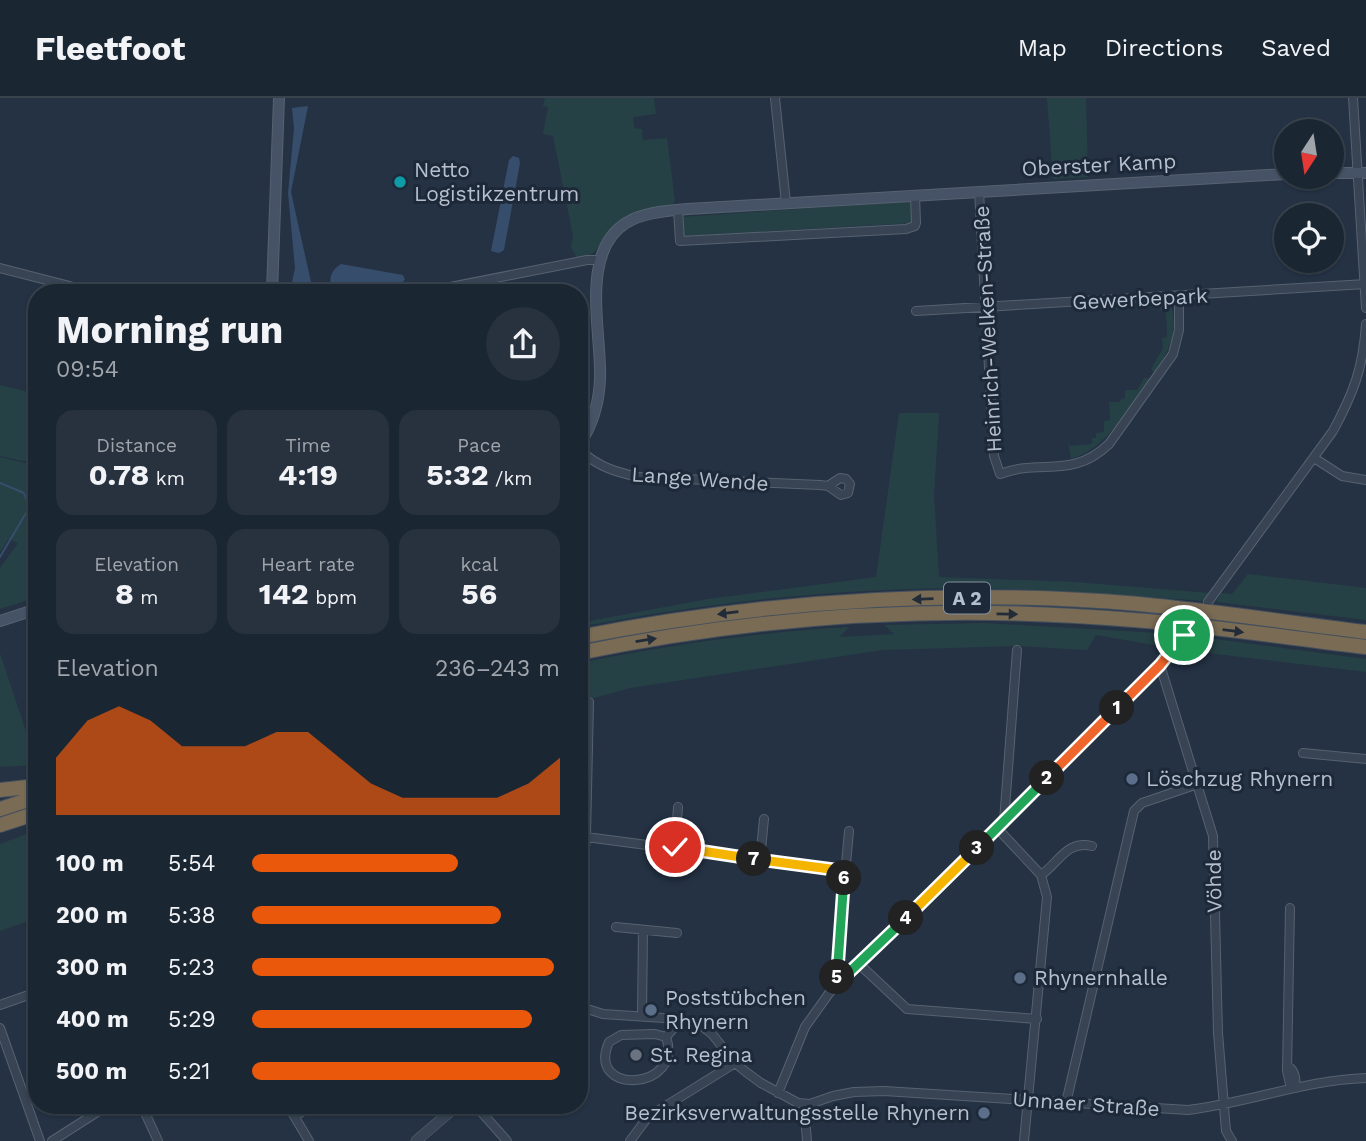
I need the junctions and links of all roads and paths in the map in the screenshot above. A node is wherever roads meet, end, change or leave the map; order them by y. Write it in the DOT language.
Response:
graph roads {
  1 [pos="279,98"];
  2 [pos="775,98"];
  3 [pos="1353,98"];
  4 [pos="1344,173"];
  5 [pos="1362,173"];
  6 [pos="1274,175"];
  7 [pos="979,191"];
  8 [pos="915,195"];
  9 [pos="786,203"];
  10 [pos="678,210"];
  11 [pos="600,260"];
  12 [pos="0,268"];
  13 [pos="62,284"];
  14 [pos="272,284"];
  15 [pos="466,284"];
  16 [pos="1365,284"];
  17 [pos="1179,297"];
  18 [pos="986,307"];
  19 [pos="1366,308"];
  20 [pos="916,311"];
  21 [pos="1366,324"];
  22 [pos="588,428"];
  23 [pos="588,457"];
  24 [pos="1314,458"];
  25 [pos="1366,480"];
  26 [pos="828,486"];
  27 [pos="1208,602"];
  28 [pos="28,611"];
  29 [pos="0,621"];
  30 [pos="1366,632"];
  31 [pos="588,635"];
  32 [pos="1184,635"];
  33 [pos="1366,647"];
  34 [pos="1017,650"];
  35 [pos="588,651"];
  36 [pos="1160,665"];
  37 [pos="589,702"];
  38 [pos="588,747"];
  39 [pos="1303,753"];
  40 [pos="1366,759"];
  41 [pos="1198,784"];
  42 [pos="28,787"];
  43 [pos="0,790"];
  44 [pos="28,800"];
  45 [pos="678,807"];
  46 [pos="0,809"];
  47 [pos="28,816"];
  48 [pos="764,818"];
  49 [pos="1004,821"];
  50 [pos="0,825"];
  51 [pos="997,828"];
  52 [pos="849,831"];
  53 [pos="588,837"];
  54 [pos="1092,846"];
  55 [pos="675,847"];
  56 [pos="760,859"];
  57 [pos="845,871"];
  58 [pos="1041,875"];
  59 [pos="1290,908"];
  60 [pos="616,927"];
  61 [pos="643,930"];
  62 [pos="677,933"];
  63 [pos="859,964"];
  64 [pos="839,982"];
  65 [pos="28,995"];
  66 [pos="0,1005"];
  67 [pos="588,1009"];
  68 [pos="642,1016"];
  69 [pos="679,1019"];
  70 [pos="1037,1019"];
  71 [pos="0,1028"];
  72 [pos="666,1037"];
  73 [pos="10,1060"];
  74 [pos="0,1063"];
  75 [pos="735,1063"];
  76 [pos="1366,1078"];
  77 [pos="1294,1088"];
  78 [pos="778,1093"];
  79 [pos="1030,1101"];
  80 [pos="1066,1103"];
  81 [pos="804,1104"];
  82 [pos="1223,1105"];
  83 [pos="28,1109"];
  84 [pos="30,1114"];
  85 [pos="94,1114"];
  86 [pos="146,1114"];
  87 [pos="298,1114"];
  88 [pos="447,1114"];
  89 [pos="483,1114"];
  90 [pos="295,1116"];
  91 [pos="40,1141"];
  92 [pos="52,1141"];
  93 [pos="158,1141"];
  94 [pos="309,1141"];
  95 [pos="416,1141"];
  96 [pos="507,1141"];
  97 [pos="629,1141"];
  98 [pos="807,1141"];
  99 [pos="1024,1141"];
  100 [pos="1232,1141"];
  1 -- 14 [label="main road"];
  2 -- 9 [label="street"];
  3 -- 5 [label="street"];
  4 -- 5 [label="main road"];
  5 -- 16 [label="street"];
  6 -- 7 [label="main road, Oberster Kamp"];
  7 -- 8 [label="main road, Oberster Kamp"];
  7 -- 18 [label="street, Heinrich-Welken-Straße"];
  8 -- 9 [label="main road, Oberster Kamp"];
  8 -- 10 [label="street"];
  9 -- 10 [label="main road, Oberster Kamp"];
  10 -- 11 [label="main road, Oberster Kamp"];
  11 -- 15 [label="street"];
  11 -- 22 [label="main road, Oberster Kamp"];
  12 -- 13 [label="street"];
  16 -- 17 [label="street, Gewerbepark"];
  16 -- 19 [label="street"];
  17 -- 18 [label="street, Gewerbepark"];
  17 -- 18 [label="street, Heinrich-Welken-Straße"];
  18 -- 20 [label="street, Gewerbepark"];
  21 -- 24 [label="street"];
  23 -- 26 [label="street, Lange Wende"];
  24 -- 25 [label="street"];
  24 -- 27 [label="street"];
  28 -- 29 [label="main road"];
  30 -- 31 [label="highway, A 2, one-way"];
  32 -- 36 [label="street"];
  35 -- 33 [label="highway, A 2, one-way"];
  34 -- 49 [label="street"];
  36 -- 41 [label="street, Vöhde"];
  36 -- 49 [label="street"];
  37 -- 38 [label="street"];
  39 -- 40 [label="street"];
  41 -- 80 [label="street"];
  41 -- 82 [label="street, Vöhde"];
  42 -- 43 [label="highway"];
  44 -- 46 [label="highway"];
  45 -- 55 [label="street"];
  47 -- 50 [label="highway"];
  48 -- 56 [label="street"];
  49 -- 51 [label="street"];
  51 -- 58 [label="street"];
  51 -- 63 [label="street"];
  52 -- 57 [label="street"];
  53 -- 55 [label="street"];
  54 -- 58 [label="street"];
  55 -- 56 [label="street"];
  56 -- 57 [label="street"];
  57 -- 64 [label="street"];
  58 -- 70 [label="street"];
  59 -- 77 [label="street"];
  60 -- 61 [label="street"];
  61 -- 62 [label="street"];
  61 -- 68 [label="street"];
  63 -- 64 [label="street"];
  63 -- 70 [label="street"];
  64 -- 78 [label="street"];
  65 -- 66 [label="street"];
  67 -- 68 [label="street"];
  68 -- 69 [label="street"];
  69 -- 72 [label="street"];
  69 -- 75 [label="street"];
  70 -- 79 [label="street"];
  71 -- 73 [label="street"];
  72 -- 72 [label="street"];
  73 -- 74 [label="street"];
  73 -- 83 [label="street"];
  75 -- 78 [label="street"];
  75 -- 97 [label="street"];
  76 -- 77 [label="street, Unnaer Straße"];
  77 -- 82 [label="street, Unnaer Straße"];
  78 -- 81 [label="street"];
  79 -- 80 [label="street, Unnaer Straße"];
  79 -- 81 [label="street, Unnaer Straße"];
  79 -- 99 [label="street"];
  80 -- 82 [label="street, Unnaer Straße"];
  81 -- 98 [label="street"];
  82 -- 100 [label="street, Vöhde"];
  84 -- 91 [label="street"];
  85 -- 92 [label="street"];
  86 -- 93 [label="street"];
  87 -- 90 [label="street"];
  88 -- 95 [label="street"];
  89 -- 96 [label="street"];
  90 -- 94 [label="street"];
}
